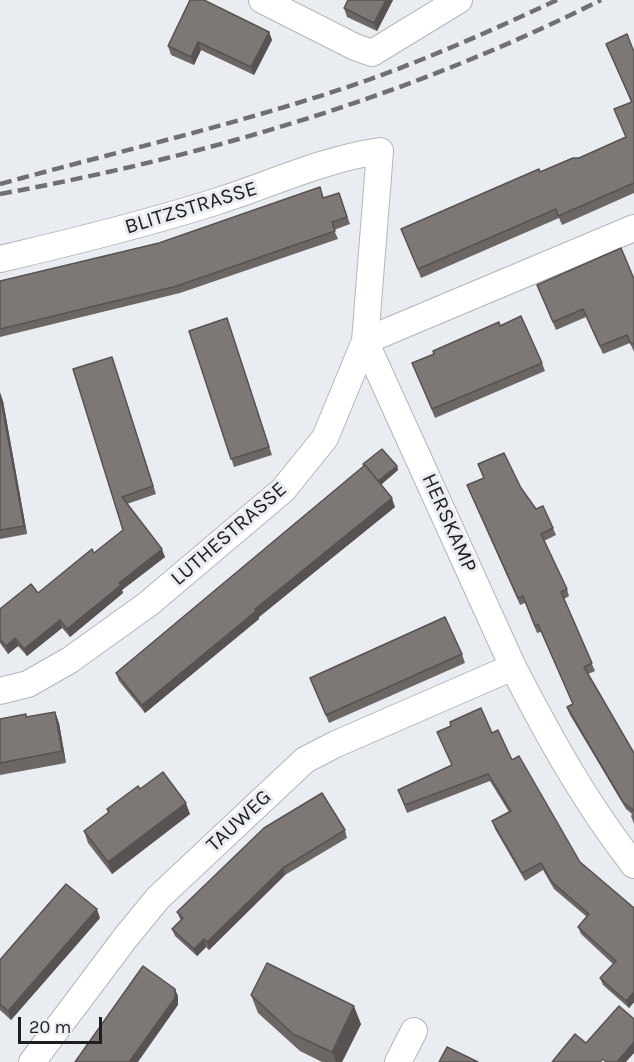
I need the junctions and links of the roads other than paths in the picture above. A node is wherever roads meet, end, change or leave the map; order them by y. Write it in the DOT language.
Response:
graph roads {
  1 [pos="262,0"];
  2 [pos="459,0"];
  3 [pos="380,151"];
  4 [pos="634,228"];
  5 [pos="0,259"];
  6 [pos="365,341"];
  7 [pos="513,667"];
  8 [pos="0,691"];
  9 [pos="634,866"];
  10 [pos="414,1031"];
  11 [pos="32,1062"];
  12 [pos="398,1062"];
  1 -- 2 [label="street"];
  3 -- 5 [label="street, BLITZSTRASSE"];
  3 -- 6 [label="street, HERSKAMP"];
  4 -- 6 [label="street"];
  6 -- 7 [label="street, HERSKAMP"];
  6 -- 8 [label="street, LUTHESTRASSE"];
  7 -- 9 [label="street, HERSKAMP"];
  7 -- 11 [label="street, TAUWEG"];
  10 -- 12 [label="street"];
}
